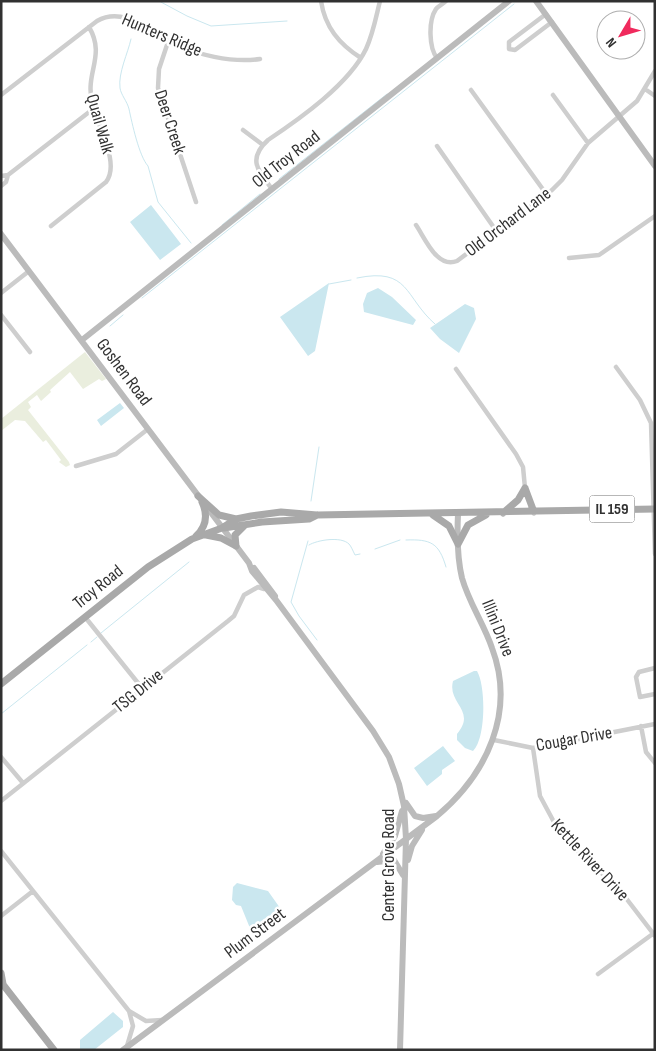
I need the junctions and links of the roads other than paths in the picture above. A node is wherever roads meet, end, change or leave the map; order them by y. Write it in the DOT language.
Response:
graph roads {
  1 [pos="321,1"];
  2 [pos="380,1"];
  3 [pos="446,1"];
  4 [pos="509,1"];
  5 [pos="536,1"];
  6 [pos="546,14"];
  7 [pos="552,22"];
  8 [pos="89,27"];
  9 [pos="168,42"];
  10 [pos="361,58"];
  11 [pos="437,58"];
  12 [pos="260,59"];
  13 [pos="655,70"];
  14 [pos="645,89"];
  15 [pos="471,90"];
  16 [pos="553,94"];
  17 [pos="1,95"];
  18 [pos="655,96"];
  19 [pos="93,109"];
  20 [pos="619,117"];
  21 [pos="243,130"];
  22 [pos="588,143"];
  23 [pos="263,145"];
  24 [pos="436,146"];
  25 [pos="655,166"];
  26 [pos="8,175"];
  27 [pos="1,176"];
  28 [pos="1,186"];
  29 [pos="272,189"];
  30 [pos="547,195"];
  31 [pos="196,202"];
  32 [pos="655,216"];
  33 [pos="416,225"];
  34 [pos="51,226"];
  35 [pos="497,232"];
  36 [pos="1,234"];
  37 [pos="569,258"];
  38 [pos="29,271"];
  39 [pos="1,293"];
  40 [pos="1,315"];
  41 [pos="82,340"];
  42 [pos="30,352"];
  43 [pos="616,368"];
  44 [pos="456,369"];
  45 [pos="148,429"];
  46 [pos="76,466"];
  47 [pos="525,488"];
  48 [pos="199,498"];
  49 [pos="654,510"];
  50 [pos="503,512"];
  51 [pos="534,512"];
  52 [pos="491,513"];
  53 [pos="430,514"];
  54 [pos="458,514"];
  55 [pos="317,515"];
  56 [pos="236,519"];
  57 [pos="247,524"];
  58 [pos="222,528"];
  59 [pos="197,537"];
  60 [pos="458,544"];
  61 [pos="236,546"];
  62 [pos="655,554"];
  63 [pos="249,563"];
  64 [pos="270,594"];
  65 [pos="276,600"];
  66 [pos="85,617"];
  67 [pos="655,668"];
  68 [pos="1,684"];
  69 [pos="142,688"];
  70 [pos="655,694"];
  71 [pos="655,724"];
  72 [pos="641,726"];
  73 [pos="494,740"];
  74 [pos="533,748"];
  75 [pos="1,756"];
  76 [pos="655,764"];
  77 [pos="24,784"];
  78 [pos="402,796"];
  79 [pos="1,801"];
  80 [pos="437,816"];
  81 [pos="406,839"];
  82 [pos="1,851"];
  83 [pos="377,861"];
  84 [pos="405,876"];
  85 [pos="33,891"];
  86 [pos="1,916"];
  87 [pos="654,934"];
  88 [pos="1,973"];
  89 [pos="598,974"];
  90 [pos="2,983"];
  91 [pos="129,1010"];
  92 [pos="162,1020"];
  93 [pos="125,1048"];
  94 [pos="54,1050"];
  95 [pos="400,1050"];
  1 -- 10 [label="street"];
  2 -- 10 [label="street"];
  3 -- 11 [label="street"];
  4 -- 11 [label="street, Old Troy Road"];
  5 -- 6 [label="street"];
  6 -- 7 [label="street"];
  6 -- 7 [label="street"];
  7 -- 20 [label="street"];
  8 -- 9 [label="street, Hunters Ridge"];
  8 -- 17 [label="street, Hunters Ridge"];
  8 -- 19 [label="street, Quail Walk"];
  9 -- 12 [label="street, Hunters Ridge"];
  9 -- 31 [label="street, Deer Creek"];
  10 -- 23 [label="street"];
  11 -- 29 [label="street, Old Troy Road"];
  13 -- 14 [label="street, Old Orchard Lane"];
  14 -- 18 [label="street"];
  14 -- 20 [label="street, Old Orchard Lane"];
  15 -- 30 [label="street"];
  16 -- 22 [label="street"];
  19 -- 26 [label="street"];
  19 -- 34 [label="street, Quail Walk"];
  20 -- 22 [label="street, Old Orchard Lane"];
  20 -- 25 [label="street"];
  21 -- 23 [label="street"];
  22 -- 30 [label="street, Old Orchard Lane"];
  23 -- 29 [label="street"];
  24 -- 35 [label="street"];
  26 -- 27 [label="street"];
  26 -- 28 [label="street"];
  29 -- 41 [label="street, Old Troy Road"];
  30 -- 35 [label="street, Old Orchard Lane"];
  32 -- 37 [label="street"];
  33 -- 35 [label="street, Old Orchard Lane"];
  36 -- 38 [label="street, Goshen Road"];
  38 -- 39 [label="street"];
  38 -- 41 [label="street, Goshen Road"];
  40 -- 42 [label="street"];
  41 -- 45 [label="street, Goshen Road"];
  43 -- 49 [label="street"];
  44 -- 47 [label="street"];
  45 -- 46 [label="street"];
  45 -- 48 [label="street, Goshen Road"];
  47 -- 50 [label="main road"];
  47 -- 51 [label="main road"];
  48 -- 56 [label="main road"];
  48 -- 58 [label="street, Goshen Road"];
  48 -- 59 [label="main road"];
  49 -- 51 [label="main road, IL 159"];
  49 -- 62 [label="street"];
  50 -- 51 [label="main road, IL 159"];
  50 -- 52 [label="main road, IL 159"];
  52 -- 54 [label="main road, IL 159"];
  52 -- 60 [label="main road"];
  53 -- 54 [label="main road, Troy Road"];
  53 -- 55 [label="main road, Troy Road"];
  53 -- 60 [label="main road"];
  54 -- 60 [label="street, Illini Drive"];
  55 -- 56 [label="main road, Troy Road"];
  55 -- 57 [label="main road, Troy Road"];
  56 -- 58 [label="main road, Troy Road"];
  57 -- 58 [label="main road, Troy Road"];
  57 -- 61 [label="main road"];
  58 -- 59 [label="main road, Troy Road"];
  58 -- 61 [label="street, Center Grove Road"];
  59 -- 61 [label="main road"];
  59 -- 66 [label="main road, Troy Road"];
  60 -- 73 [label="street, Illini Drive"];
  61 -- 63 [label="street, Center Grove Road"];
  63 -- 64 [label="street, Center Grove Road"];
  63 -- 65 [label="street, Center Grove Road"];
  64 -- 65 [label="street, Center Grove Road"];
  64 -- 69 [label="street, TSG Drive"];
  65 -- 78 [label="street, Center Grove Road"];
  66 -- 68 [label="main road, Troy Road"];
  66 -- 69 [label="street"];
  67 -- 70 [label="street"];
  69 -- 77 [label="street, TSG Drive"];
  71 -- 72 [label="street, Cougar Drive"];
  72 -- 74 [label="street, Cougar Drive"];
  72 -- 76 [label="street"];
  73 -- 74 [label="street, Cougar Drive"];
  73 -- 80 [label="street, Illini Drive"];
  74 -- 87 [label="street, Kettle River Drive"];
  75 -- 77 [label="street"];
  77 -- 79 [label="street, TSG Drive"];
  78 -- 80 [label="street"];
  78 -- 81 [label="street, Center Grove Road"];
  78 -- 83 [label="street"];
  80 -- 81 [label="street, Illini Drive"];
  80 -- 84 [label="street"];
  81 -- 83 [label="street, Plum Street"];
  81 -- 84 [label="street, Center Grove Road"];
  82 -- 85 [label="street"];
  83 -- 84 [label="street"];
  83 -- 92 [label="street, Plum Street"];
  84 -- 95 [label="street, Center Grove Road"];
  85 -- 86 [label="street"];
  85 -- 91 [label="street"];
  87 -- 89 [label="street"];
  88 -- 90 [label="main road"];
  90 -- 94 [label="main road"];
  91 -- 92 [label="street"];
  91 -- 93 [label="street"];
  92 -- 93 [label="street, Plum Street"];
}
